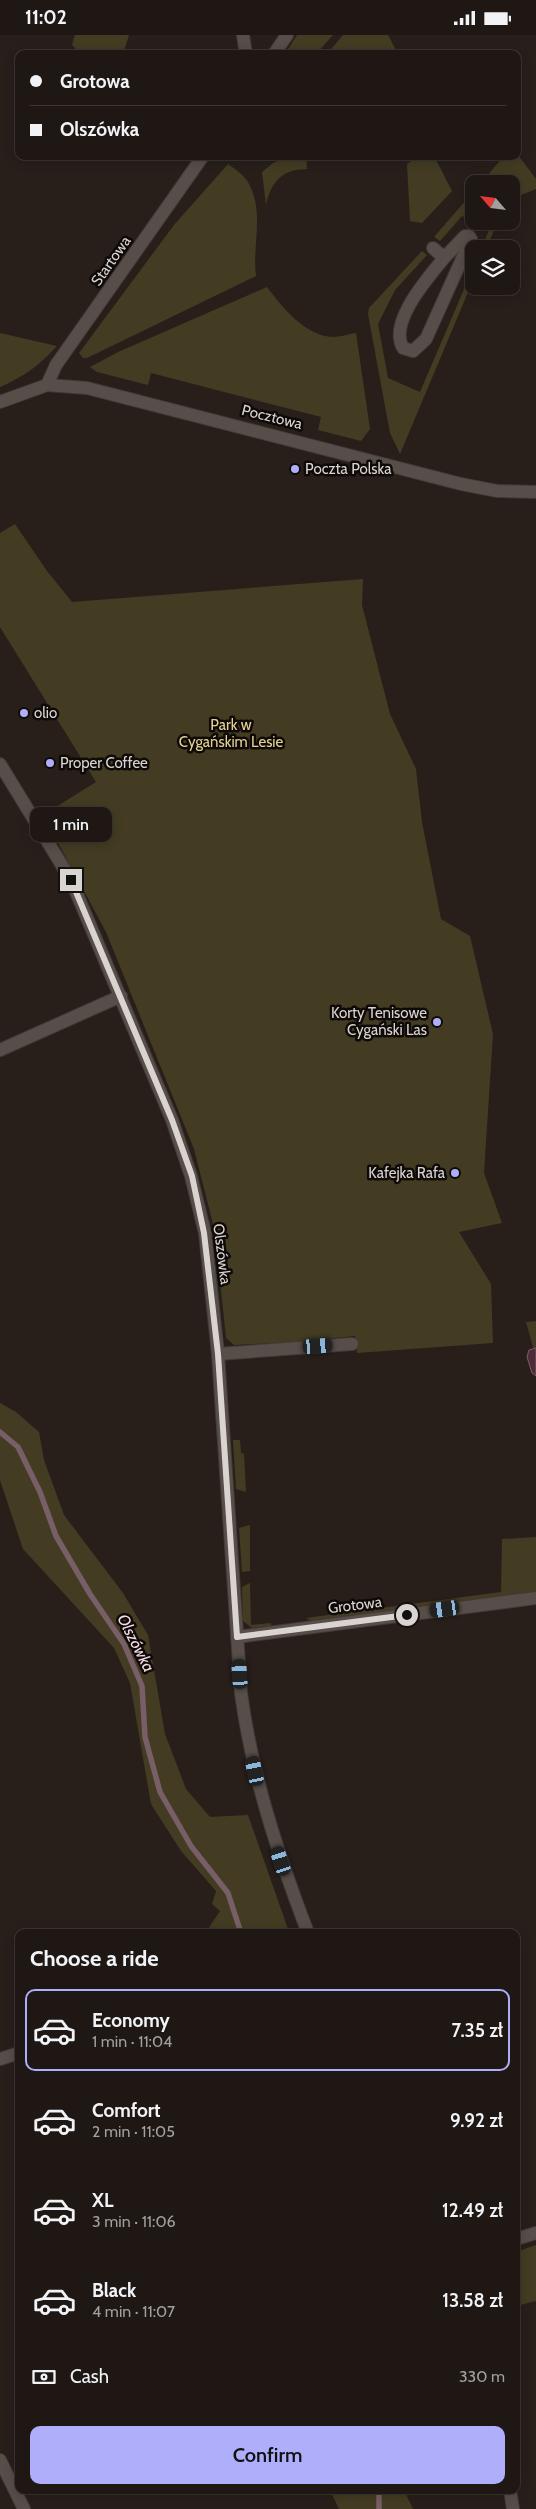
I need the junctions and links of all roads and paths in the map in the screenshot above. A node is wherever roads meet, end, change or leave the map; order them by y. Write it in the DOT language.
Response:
graph roads {
  1 [pos="243,35"];
  2 [pos="287,35"];
  3 [pos="245,50"];
  4 [pos="277,50"];
  5 [pos="200,160"];
  6 [pos="433,248"];
  7 [pos="444,258"];
  8 [pos="47,385"];
  9 [pos="0,402"];
  10 [pos="536,492"];
  11 [pos="0,764"];
  12 [pos="63,815"];
  13 [pos="41,831"];
  14 [pos="121,995"];
  15 [pos="0,1050"];
  16 [pos="352,1344"];
  17 [pos="218,1354"];
  18 [pos="536,1598"];
  19 [pos="237,1637"];
  20 [pos="306,1929"];
  21 [pos="15,2054"];
  22 [pos="0,2059"];
  23 [pos="536,2233"];
  24 [pos="520,2238"];
  25 [pos="0,2460"];
  26 [pos="15,2491"];
  27 [pos="17,2494"];
  28 [pos="511,2494"];
  29 [pos="24,2509"];
  30 [pos="513,2509"];
  1 -- 3 [label="street"];
  2 -- 4 [label="street"];
  5 -- 8 [label="street, Startowa"];
  6 -- 7 [label="street"];
  7 -- 7 [label="street"];
  8 -- 9 [label="street, Pocztowa"];
  8 -- 10 [label="street, Pocztowa"];
  11 -- 13 [label="street, Olszówka"];
  12 -- 13 [label="street"];
  13 -- 14 [label="street, Olszówka"];
  14 -- 15 [label="street"];
  14 -- 17 [label="street, Olszówka"];
  16 -- 17 [label="street"];
  17 -- 19 [label="street, Olszówka"];
  18 -- 19 [label="street, Grotowa"];
  19 -- 20 [label="street, Olszówka"];
  21 -- 22 [label="street"];
  23 -- 24 [label="street"];
  25 -- 26 [label="street"];
  27 -- 29 [label="street"];
  28 -- 30 [label="street"];
}
